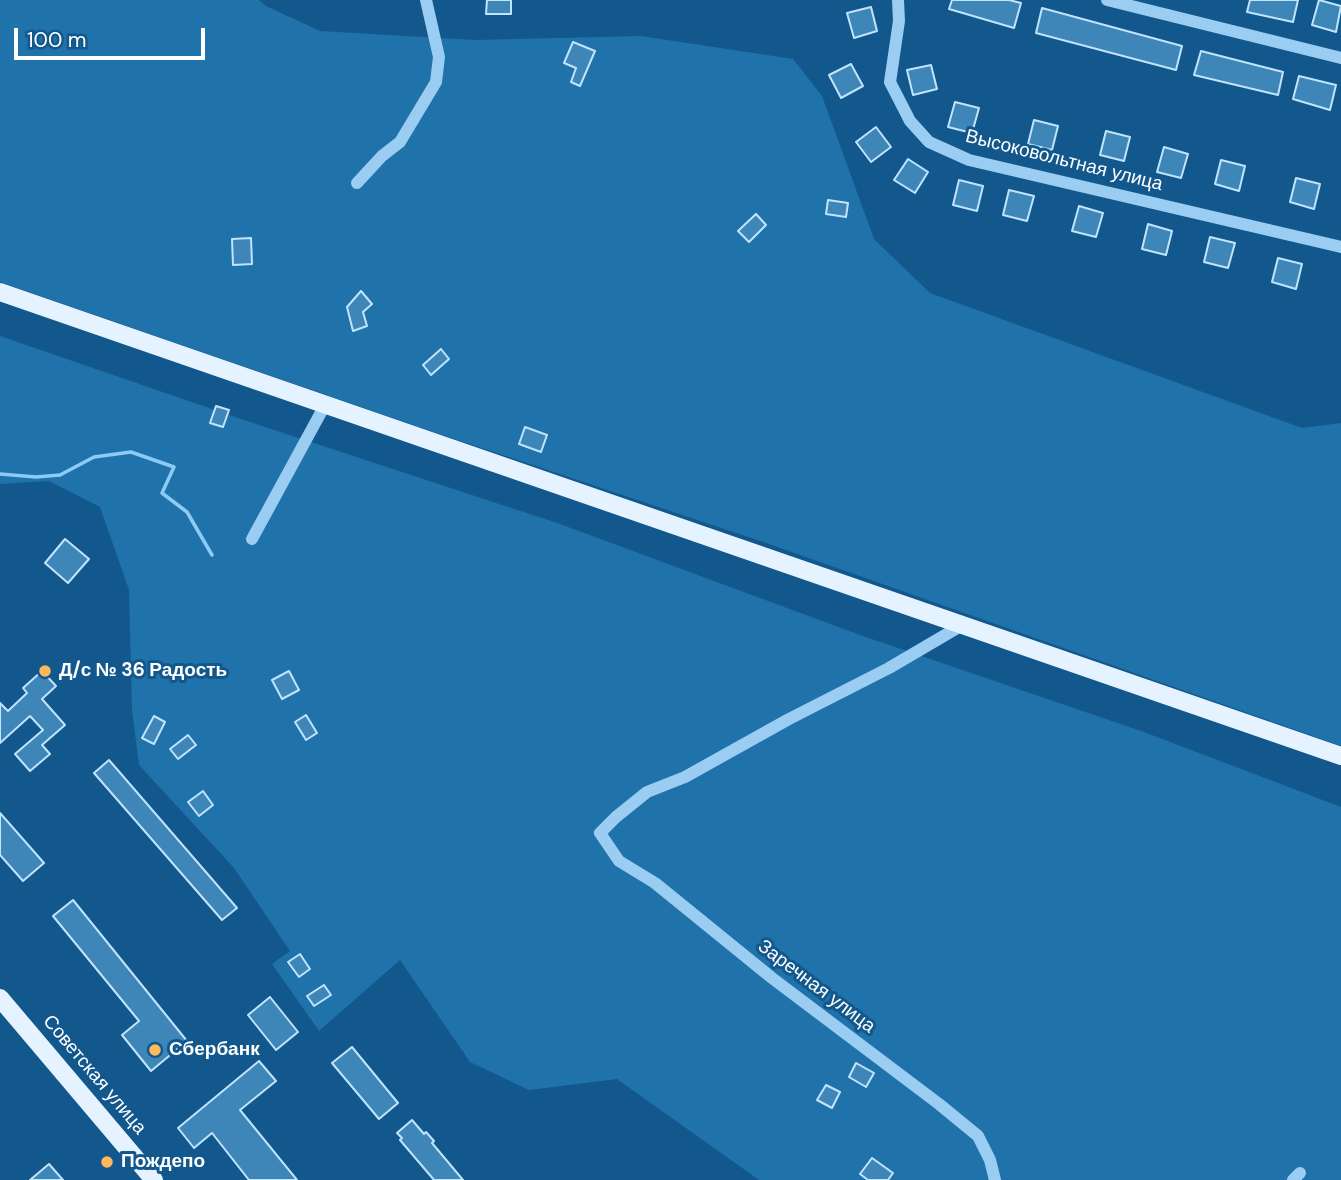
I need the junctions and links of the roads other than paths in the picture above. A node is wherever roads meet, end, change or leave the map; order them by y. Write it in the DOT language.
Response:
graph roads {
  1 [pos="426,0"];
  2 [pos="898,0"];
  3 [pos="1107,0"];
  4 [pos="1341,58"];
  5 [pos="357,183"];
  6 [pos="1341,247"];
  7 [pos="0,292"];
  8 [pos="325,405"];
  9 [pos="252,538"];
  10 [pos="964,624"];
  11 [pos="1341,756"];
  12 [pos="0,998"];
  13 [pos="154,1180"];
  14 [pos="995,1180"];
  1 -- 5 [label="street"];
  2 -- 6 [label="street, Высоковольтная улица"];
  3 -- 4 [label="street"];
  7 -- 8 [label="main road"];
  8 -- 9 [label="street"];
  8 -- 10 [label="main road"];
  10 -- 11 [label="main road"];
  10 -- 14 [label="street, Заречная улица"];
  12 -- 13 [label="main road, Советская улица"];
}
